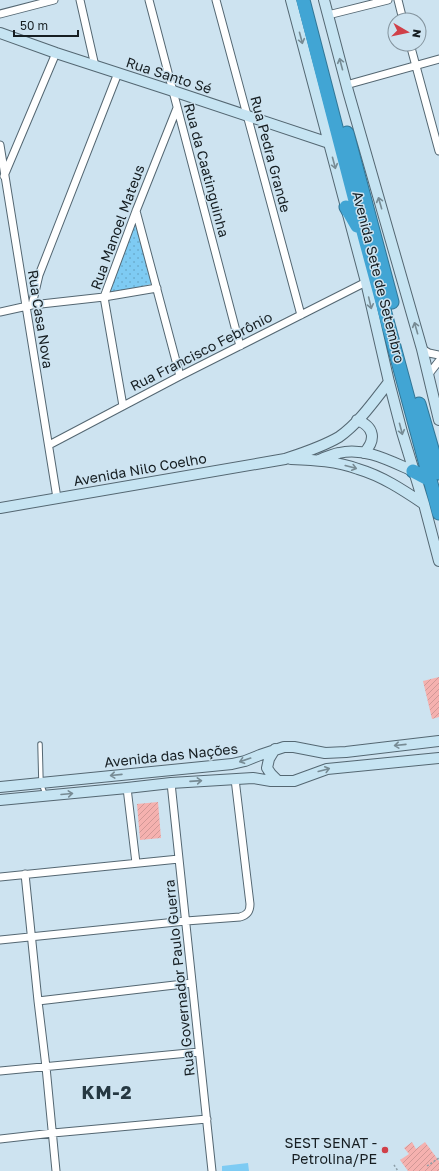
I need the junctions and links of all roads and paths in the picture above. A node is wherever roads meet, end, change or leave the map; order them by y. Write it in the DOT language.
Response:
graph roads {
  1 [pos="54,0"];
  2 [pos="80,0"];
  3 [pos="149,0"];
  4 [pos="216,0"];
  5 [pos="291,0"];
  6 [pos="303,0"];
  7 [pos="312,0"];
  8 [pos="324,0"];
  9 [pos="388,0"];
  10 [pos="398,0"];
  11 [pos="401,12"];
  12 [pos="0,14"];
  13 [pos="328,15"];
  14 [pos="0,33"];
  15 [pos="412,52"];
  16 [pos="56,53"];
  17 [pos="439,59"];
  18 [pos="416,65"];
  19 [pos="95,66"];
  20 [pos="118,73"];
  21 [pos="346,85"];
  22 [pos="173,91"];
  23 [pos="177,108"];
  24 [pos="248,116"];
  25 [pos="329,144"];
  26 [pos="0,145"];
  27 [pos="439,151"];
  28 [pos="2,176"];
  29 [pos="346,207"];
  30 [pos="136,211"];
  31 [pos="365,239"];
  32 [pos="366,282"];
  33 [pos="157,288"];
  34 [pos="104,298"];
  35 [pos="29,306"];
  36 [pos="0,312"];
  37 [pos="301,315"];
  38 [pos="240,346"];
  39 [pos="422,349"];
  40 [pos="439,355"];
  41 [pos="439,361"];
  42 [pos="428,375"];
  43 [pos="180,376"];
  44 [pos="408,379"];
  45 [pos="389,382"];
  46 [pos="123,406"];
  47 [pos="357,420"];
  48 [pos="439,420"];
  49 [pos="49,445"];
  50 [pos="364,453"];
  51 [pos="285,459"];
  52 [pos="317,460"];
  53 [pos="413,471"];
  54 [pos="435,476"];
  55 [pos="57,498"];
  56 [pos="424,504"];
  57 [pos="0,508"];
  58 [pos="439,513"];
  59 [pos="439,562"];
  60 [pos="439,741"];
  61 [pos="40,744"];
  62 [pos="276,749"];
  63 [pos="439,758"];
  64 [pos="235,779"];
  65 [pos="278,781"];
  66 [pos="41,783"];
  67 [pos="171,783"];
  68 [pos="0,787"];
  69 [pos="127,788"];
  70 [pos="46,796"];
  71 [pos="0,800"];
  72 [pos="179,859"];
  73 [pos="136,863"];
  74 [pos="25,874"];
  75 [pos="0,877"];
  76 [pos="186,921"];
  77 [pos="32,937"];
  78 [pos="0,940"];
  79 [pos="192,983"];
  80 [pos="38,1001"];
  81 [pos="200,1052"];
  82 [pos="46,1067"];
  83 [pos="0,1071"];
  84 [pos="207,1119"];
  85 [pos="53,1133"];
  86 [pos="0,1139"];
  87 [pos="439,1158"];
  88 [pos="394,1165"];
  89 [pos="427,1166"];
  90 [pos="56,1171"];
  91 [pos="212,1171"];
  92 [pos="398,1171"];
  1 -- 12 [label="street"];
  2 -- 19 [label="street"];
  3 -- 22 [label="street, Rua da Caatinguinha"];
  4 -- 24 [label="street, Rua Pedra Grande"];
  5 -- 25 [label="main road, Avenida Sete de Setembro, one-way"];
  6 -- 31 [label="highway, Avenida Sete de Setembro"];
  7 -- 44 [label="highway, Avenida Sete de Setembro"];
  8 -- 13 [label="main road, Avenida Sete de Setembro"];
  9 -- 13 [label="street"];
  10 -- 11 [label="street"];
  21 -- 13 [label="main road, Avenida Sete de Setembro, one-way"];
  14 -- 16 [label="main road, Rua Santo Sé"];
  15 -- 18 [label="street"];
  16 -- 19 [label="main road, Rua Santo Sé"];
  16 -- 28 [label="street"];
  17 -- 18 [label="street"];
  18 -- 21 [label="street"];
  18 -- 27 [label="street"];
  19 -- 20 [label="main road, Rua Santo Sé"];
  20 -- 22 [label="main road, Rua Santo Sé"];
  20 -- 35 [label="street"];
  39 -- 21 [label="main road, Avenida Sete de Setembro, one-way"];
  22 -- 23 [label="street, Rua da Caatinguinha"];
  22 -- 24 [label="main road, Rua Santo Sé"];
  23 -- 30 [label="street, Rua Manoel Mateus"];
  23 -- 38 [label="street, Rua da Caatinguinha"];
  24 -- 25 [label="main road, Rua Santo Sé"];
  24 -- 37 [label="street, Rua Pedra Grande"];
  25 -- 29 [label="main road, Avenida Sete de Setembro, one-way"];
  26 -- 28 [label="street, Rua Casa Nova"];
  28 -- 35 [label="street, Rua Casa Nova"];
  29 -- 31 [label="highway"];
  29 -- 32 [label="main road, Avenida Sete de Setembro"];
  30 -- 33 [label="street"];
  30 -- 34 [label="street, Rua Manoel Mateus"];
  31 -- 44 [label="highway, Avenida Sete de Setembro"];
  32 -- 37 [label="street, Rua Francisco Febrônio"];
  32 -- 45 [label="main road, Avenida Sete de Setembro, one-way"];
  33 -- 34 [label="street"];
  33 -- 43 [label="street"];
  34 -- 35 [label="street"];
  34 -- 46 [label="street, Rua Manoel Mateus"];
  35 -- 36 [label="street"];
  35 -- 49 [label="street, Rua Casa Nova"];
  37 -- 38 [label="street, Rua Francisco Febrônio"];
  38 -- 43 [label="street, Rua Francisco Febrônio"];
  39 -- 40 [label="street"];
  39 -- 42 [label="main road, Avenida Sete de Setembro"];
  41 -- 42 [label="street"];
  42 -- 48 [label="main road, Avenida Sete de Setembro"];
  43 -- 46 [label="street, Rua Francisco Febrônio"];
  44 -- 54 [label="highway, Avenida Sete de Setembro"];
  45 -- 47 [label="main road"];
  45 -- 53 [label="main road, Avenida Sete de Setembro, one-way"];
  46 -- 49 [label="street, Rua Francisco Febrônio"];
  47 -- 50 [label="main road"];
  47 -- 51 [label="main road"];
  49 -- 55 [label="street, Rua Casa Nova"];
  50 -- 52 [label="main road"];
  50 -- 53 [label="main road"];
  51 -- 52 [label="main road"];
  51 -- 55 [label="main road, Avenida Nilo Coelho"];
  52 -- 56 [label="main road, one-way"];
  53 -- 54 [label="highway"];
  53 -- 56 [label="main road, Avenida Sete de Setembro"];
  54 -- 58 [label="highway, Avenida Sete de Setembro"];
  55 -- 57 [label="main road, Avenida Nilo Coelho"];
  56 -- 59 [label="main road, Avenida Sete de Setembro"];
  60 -- 62 [label="main road, Avenida das Nações, one-way"];
  61 -- 66 [label="lane"];
  62 -- 65 [label="main road"];
  62 -- 66 [label="main road, Avenida das Nações, one-way"];
  65 -- 63 [label="main road, Avenida das Nações, one-way"];
  64 -- 65 [label="main road, Avenida das Nações"];
  67 -- 64 [label="main road, Avenida das Nações, one-way"];
  64 -- 76 [label="street"];
  66 -- 68 [label="main road, Avenida das Nações"];
  66 -- 70 [label="lane"];
  67 -- 69 [label="main road, Avenida das Nações"];
  67 -- 72 [label="street, Rua Governador Paulo Guerra"];
  70 -- 69 [label="main road, Avenida das Nações, one-way"];
  69 -- 73 [label="street"];
  70 -- 71 [label="main road, Avenida das Nações"];
  72 -- 73 [label="street"];
  72 -- 76 [label="street, Rua Governador Paulo Guerra"];
  73 -- 74 [label="street"];
  74 -- 75 [label="street"];
  74 -- 77 [label="street"];
  76 -- 77 [label="street"];
  76 -- 79 [label="street, Rua Governador Paulo Guerra"];
  77 -- 78 [label="street"];
  77 -- 80 [label="street"];
  79 -- 80 [label="street"];
  79 -- 81 [label="street, Rua Governador Paulo Guerra"];
  80 -- 82 [label="street"];
  81 -- 82 [label="street"];
  81 -- 84 [label="street, Rua Governador Paulo Guerra"];
  82 -- 83 [label="street"];
  82 -- 85 [label="street"];
  84 -- 85 [label="street"];
  84 -- 91 [label="street, Rua Governador Paulo Guerra"];
  85 -- 86 [label="street"];
  85 -- 90 [label="street"];
  87 -- 89 [label="path"];
  88 -- 92 [label="path"];
}
